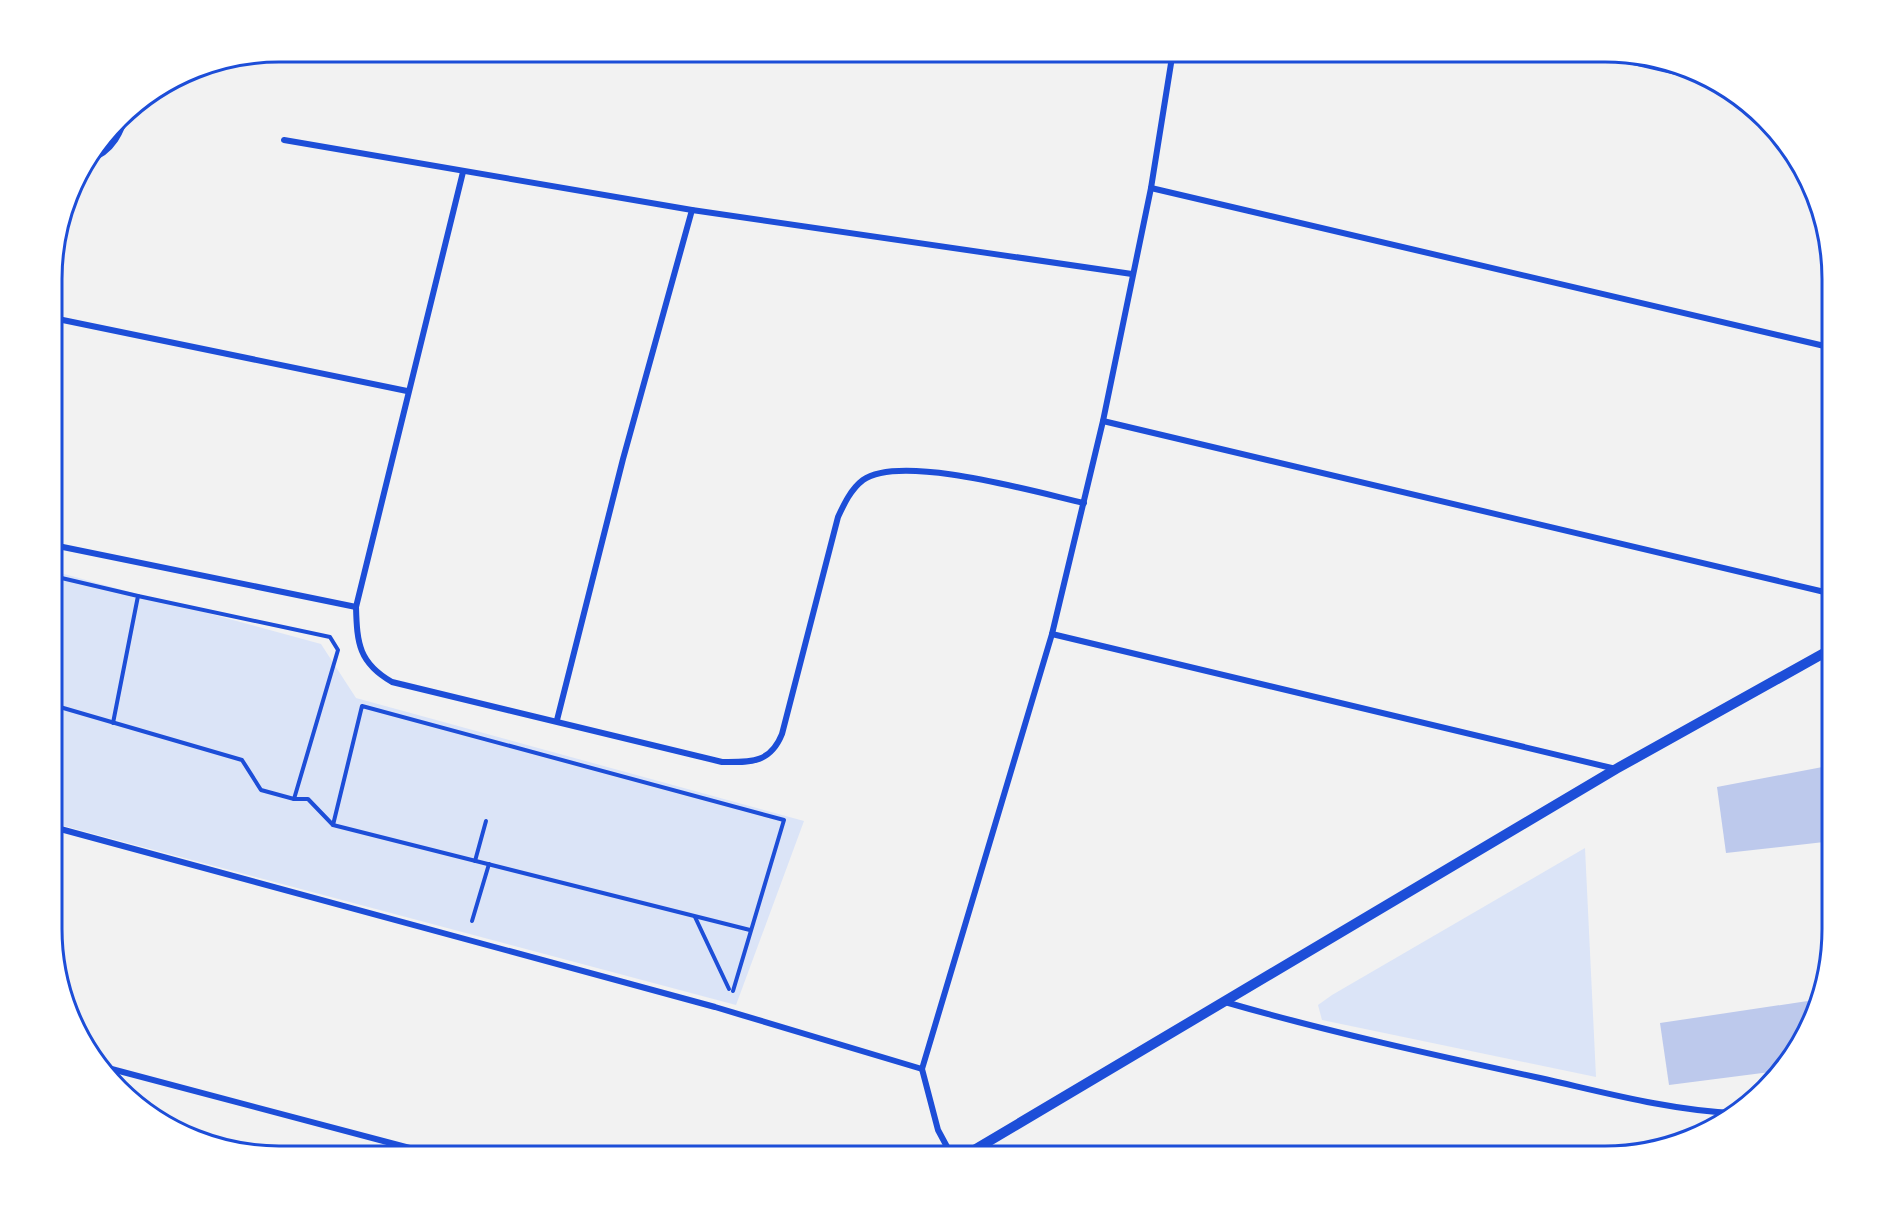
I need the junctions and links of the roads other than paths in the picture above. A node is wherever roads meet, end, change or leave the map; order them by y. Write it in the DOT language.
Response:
graph roads {
  1 [pos="1171,62"];
  2 [pos="120,130"];
  3 [pos="284,140"];
  4 [pos="98,157"];
  5 [pos="463,172"];
  6 [pos="1151,188"];
  7 [pos="692,210"];
  8 [pos="1132,274"];
  9 [pos="62,320"];
  10 [pos="1822,345"];
  11 [pos="407,391"];
  12 [pos="1103,421"];
  13 [pos="1084,503"];
  14 [pos="62,547"];
  15 [pos="1822,591"];
  16 [pos="356,608"];
  17 [pos="1052,634"];
  18 [pos="1822,654"];
  19 [pos="557,720"];
  20 [pos="1616,769"];
  21 [pos="62,829"];
  22 [pos="1225,1002"];
  23 [pos="113,1069"];
  24 [pos="922,1069"];
  25 [pos="1720,1112"];
  26 [pos="402,1146"];
  27 [pos="947,1146"];
  28 [pos="981,1146"];
  1 -- 6 [label="street"];
  2 -- 4 [label="street"];
  3 -- 5 [label="street"];
  5 -- 7 [label="street"];
  5 -- 11 [label="street"];
  6 -- 8 [label="street"];
  6 -- 10 [label="street"];
  7 -- 8 [label="street"];
  7 -- 19 [label="street"];
  8 -- 12 [label="street"];
  9 -- 11 [label="street"];
  11 -- 16 [label="street"];
  12 -- 13 [label="street"];
  12 -- 15 [label="street"];
  13 -- 17 [label="street"];
  13 -- 19 [label="street"];
  14 -- 16 [label="street"];
  16 -- 19 [label="street"];
  17 -- 20 [label="street"];
  17 -- 24 [label="street"];
  18 -- 20 [label="street"];
  20 -- 22 [label="street"];
  21 -- 24 [label="street"];
  22 -- 25 [label="street"];
  22 -- 28 [label="street"];
  23 -- 26 [label="street"];
  24 -- 27 [label="street"];
}
